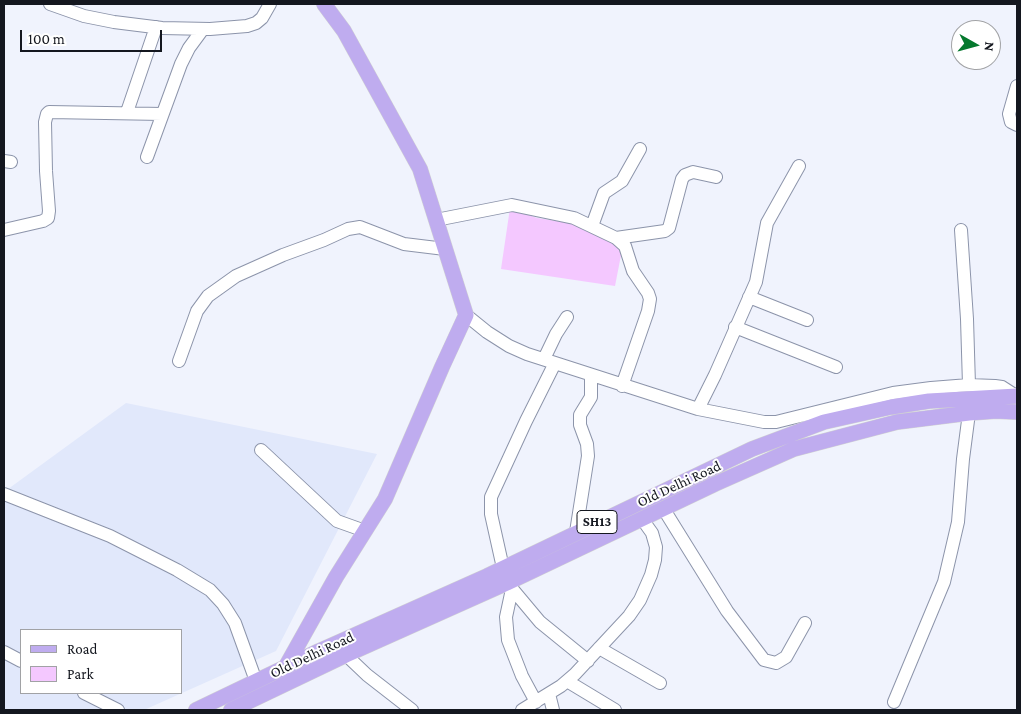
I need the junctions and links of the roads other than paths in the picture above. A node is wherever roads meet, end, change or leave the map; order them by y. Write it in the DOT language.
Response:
graph roads {
  1 [pos="50,4"];
  2 [pos="270,4"];
  3 [pos="324,4"];
  4 [pos="156,27"];
  5 [pos="203,28"];
  6 [pos="1017,86"];
  7 [pos="127,112"];
  8 [pos="162,114"];
  9 [pos="1017,126"];
  10 [pos="640,148"];
  11 [pos="146,157"];
  12 [pos="799,166"];
  13 [pos="716,177"];
  14 [pos="436,220"];
  15 [pos="592,226"];
  16 [pos="4,230"];
  17 [pos="960,230"];
  18 [pos="616,238"];
  19 [pos="445,249"];
  20 [pos="749,297"];
  21 [pos="466,315"];
  22 [pos="566,317"];
  23 [pos="807,320"];
  24 [pos="736,328"];
  25 [pos="549,361"];
  26 [pos="179,362"];
  27 [pos="836,367"];
  28 [pos="591,376"];
  29 [pos="969,385"];
  30 [pos="622,386"];
  31 [pos="1017,396"];
  32 [pos="698,410"];
  33 [pos="969,412"];
  34 [pos="1017,412"];
  35 [pos="261,450"];
  36 [pos="4,494"];
  37 [pos="663,508"];
  38 [pos="642,519"];
  39 [pos="365,531"];
  40 [pos="576,532"];
  41 [pos="507,580"];
  42 [pos="805,623"];
  43 [pos="599,648"];
  44 [pos="4,652"];
  45 [pos="346,655"];
  46 [pos="20,660"];
  47 [pos="588,661"];
  48 [pos="284,668"];
  49 [pos="256,681"];
  50 [pos="567,681"];
  51 [pos="660,683"];
  52 [pos="288,684"];
  53 [pos="86,694"];
  54 [pos="548,694"];
  55 [pos="536,702"];
  56 [pos="894,702"];
  57 [pos="252,706"];
  58 [pos="118,710"];
  59 [pos="196,710"];
  60 [pos="231,710"];
  61 [pos="412,710"];
  62 [pos="522,710"];
  63 [pos="553,710"];
  64 [pos="615,710"];
  1 -- 4 [label="street"];
  2 -- 5 [label="street"];
  3 -- 14 [label="main road"];
  4 -- 5 [label="street"];
  4 -- 7 [label="street"];
  5 -- 8 [label="street"];
  6 -- 9 [label="street"];
  7 -- 8 [label="street"];
  7 -- 16 [label="street"];
  8 -- 11 [label="street"];
  10 -- 15 [label="street"];
  12 -- 20 [label="street"];
  13 -- 18 [label="street"];
  14 -- 15 [label="street"];
  14 -- 19 [label="main road"];
  15 -- 18 [label="street"];
  17 -- 29 [label="street"];
  18 -- 30 [label="street"];
  19 -- 21 [label="main road"];
  19 -- 26 [label="street"];
  20 -- 23 [label="street"];
  20 -- 24 [label="street"];
  21 -- 25 [label="street"];
  21 -- 39 [label="main road"];
  22 -- 25 [label="street"];
  24 -- 27 [label="street"];
  24 -- 32 [label="street"];
  25 -- 28 [label="street"];
  25 -- 41 [label="street"];
  28 -- 30 [label="street"];
  28 -- 40 [label="street"];
  29 -- 31 [label="street"];
  29 -- 32 [label="street"];
  30 -- 32 [label="street"];
  31 -- 40 [label="main road, Old Delhi Road / SH13"];
  33 -- 34 [label="main road, Old Delhi Road / SH13"];
  33 -- 37 [label="main road, Old Delhi Road / SH13"];
  33 -- 56 [label="street"];
  35 -- 39 [label="street"];
  36 -- 49 [label="street"];
  37 -- 38 [label="main road, Old Delhi Road / SH13"];
  37 -- 42 [label="street"];
  38 -- 41 [label="main road, Old Delhi Road / SH13"];
  38 -- 43 [label="street"];
  39 -- 48 [label="main road"];
  40 -- 41 [label="main road, Old Delhi Road / SH13"];
  41 -- 45 [label="main road, Old Delhi Road / SH13"];
  41 -- 47 [label="street"];
  41 -- 48 [label="main road, Old Delhi Road / SH13"];
  41 -- 55 [label="street"];
  43 -- 47 [label="street"];
  43 -- 51 [label="street"];
  44 -- 46 [label="street"];
  45 -- 52 [label="main road, Old Delhi Road / SH13"];
  45 -- 61 [label="street"];
  47 -- 50 [label="street"];
  48 -- 49 [label="main road, Old Delhi Road / SH13"];
  48 -- 52 [label="main road"];
  49 -- 57 [label="main road"];
  49 -- 59 [label="main road, Old Delhi Road / SH13"];
  50 -- 54 [label="street"];
  50 -- 64 [label="street"];
  52 -- 57 [label="main road, Old Delhi Road / SH13"];
  53 -- 58 [label="street"];
  54 -- 55 [label="street"];
  54 -- 63 [label="street"];
  55 -- 62 [label="street"];
  57 -- 60 [label="main road, Old Delhi Road / SH13"];
}
